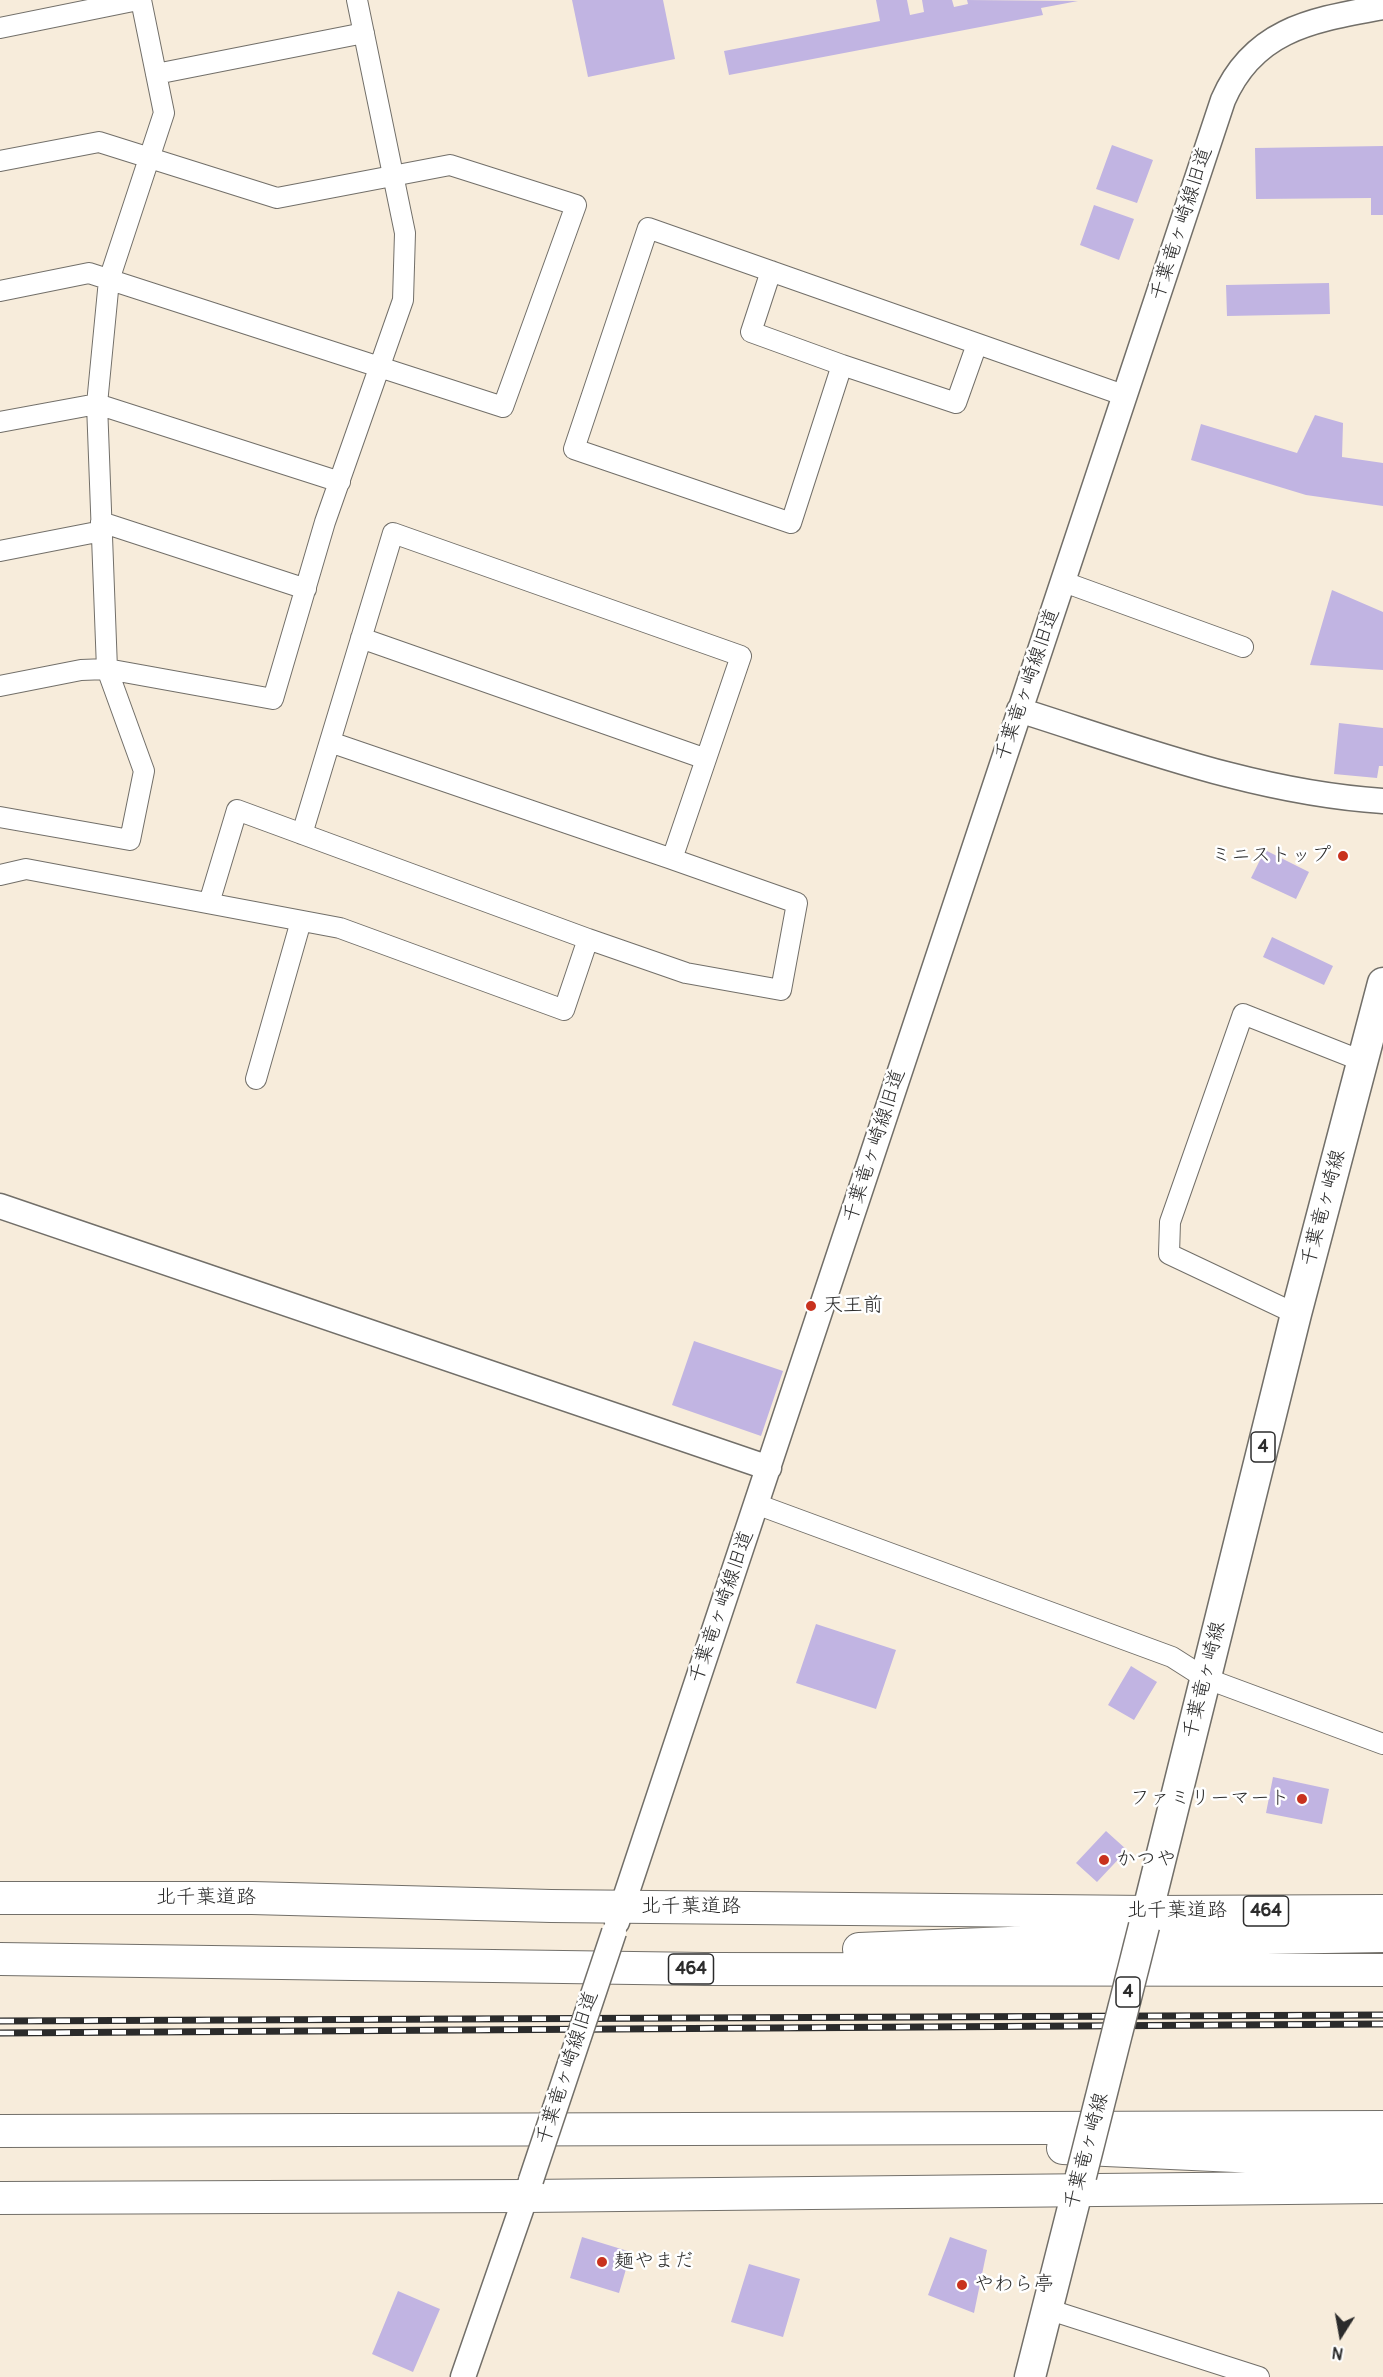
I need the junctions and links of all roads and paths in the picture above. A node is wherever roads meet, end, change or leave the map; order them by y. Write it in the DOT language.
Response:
graph roads {
  1 [pos="139,0"];
  2 [pos="357,0"];
  3 [pos="1383,7"];
  4 [pos="0,28"];
  5 [pos="364,33"];
  6 [pos="156,75"];
  7 [pos="150,158"];
  8 [pos="0,161"];
  9 [pos="393,176"];
  10 [pos="771,272"];
  11 [pos="109,280"];
  12 [pos="0,291"];
  13 [pos="977,344"];
  14 [pos="842,365"];
  15 [pos="380,368"];
  16 [pos="1125,396"];
  17 [pos="97,404"];
  18 [pos="0,422"];
  19 [pos="339,482"];
  20 [pos="101,527"];
  21 [pos="0,551"];
  22 [pos="1064,582"];
  23 [pos="306,589"];
  24 [pos="361,638"];
  25 [pos="1243,647"];
  26 [pos="107,669"];
  27 [pos="0,686"];
  28 [pos="1019,711"];
  29 [pos="330,742"];
  30 [pos="706,759"];
  31 [pos="1383,801"];
  32 [pos="0,817"];
  33 [pos="302,834"];
  34 [pos="672,859"];
  35 [pos="0,875"];
  36 [pos="209,903"];
  37 [pos="301,921"];
  38 [pos="588,939"];
  39 [pos="1383,983"];
  40 [pos="1362,1061"];
  41 [pos="256,1079"];
  42 [pos="0,1206"];
  43 [pos="1296,1314"];
  44 [pos="768,1468"];
  45 [pos="756,1504"];
  46 [pos="1205,1678"];
  47 [pos="1383,1744"];
  48 [pos="0,1898"];
  49 [pos="1383,1911"];
  50 [pos="617,1919"];
  51 [pos="1146,1919"];
  52 [pos="1383,1936"];
  53 [pos="0,1959"];
  54 [pos="704,1969"];
  55 [pos="1383,1970"];
  56 [pos="1383,2127"];
  57 [pos="726,2128"];
  58 [pos="0,2131"];
  59 [pos="1383,2156"];
  60 [pos="1079,2184"];
  61 [pos="1383,2187"];
  62 [pos="529,2188"];
  63 [pos="0,2198"];
  64 [pos="1047,2309"];
  65 [pos="464,2377"];
  66 [pos="1030,2377"];
  67 [pos="1259,2377"];
  1 -- 4 [label="street"];
  1 -- 6 [label="street"];
  2 -- 5 [label="street"];
  3 -- 16 [label="street, 千葉竜ヶ崎線旧道"];
  5 -- 6 [label="street"];
  5 -- 9 [label="street"];
  6 -- 7 [label="street"];
  7 -- 8 [label="street"];
  7 -- 9 [label="street"];
  7 -- 11 [label="street"];
  9 -- 15 [label="street"];
  9 -- 15 [label="street"];
  10 -- 13 [label="street"];
  10 -- 14 [label="street"];
  10 -- 14 [label="street"];
  11 -- 12 [label="street"];
  11 -- 15 [label="street"];
  11 -- 17 [label="street"];
  13 -- 14 [label="street"];
  13 -- 16 [label="street"];
  15 -- 19 [label="street"];
  16 -- 22 [label="street, 千葉竜ヶ崎線旧道"];
  17 -- 18 [label="street"];
  17 -- 19 [label="street"];
  17 -- 20 [label="street"];
  19 -- 23 [label="street"];
  20 -- 21 [label="street"];
  20 -- 23 [label="street"];
  20 -- 26 [label="street"];
  22 -- 25 [label="street"];
  22 -- 28 [label="street, 千葉竜ヶ崎線旧道"];
  23 -- 26 [label="street"];
  24 -- 29 [label="street"];
  24 -- 30 [label="street"];
  24 -- 30 [label="street"];
  26 -- 27 [label="street"];
  26 -- 32 [label="street"];
  28 -- 31 [label="street"];
  28 -- 44 [label="street, 千葉竜ヶ崎線旧道"];
  29 -- 33 [label="street"];
  29 -- 34 [label="street"];
  30 -- 34 [label="street"];
  33 -- 36 [label="street"];
  33 -- 38 [label="street"];
  34 -- 38 [label="street"];
  35 -- 36 [label="street"];
  36 -- 37 [label="street"];
  37 -- 38 [label="street"];
  37 -- 41 [label="street"];
  39 -- 40 [label="main road, 千葉竜ヶ崎線 / 4"];
  40 -- 43 [label="main road, 千葉竜ヶ崎線 / 4"];
  40 -- 43 [label="street"];
  42 -- 44 [label="street"];
  43 -- 46 [label="main road, 千葉竜ヶ崎線 / 4"];
  44 -- 45 [label="street, 千葉竜ヶ崎線旧道"];
  45 -- 46 [label="street"];
  45 -- 50 [label="street, 千葉竜ヶ崎線旧道"];
  46 -- 47 [label="street"];
  46 -- 51 [label="main road, 千葉竜ヶ崎線 / 4"];
  48 -- 50 [label="highway, 北千葉道路 / 464"];
  49 -- 51 [label="highway, 北千葉道路 / 464"];
  50 -- 51 [label="highway, 北千葉道路 / 464"];
  50 -- 62 [label="street, 千葉竜ヶ崎線旧道, bridge"];
  51 -- 60 [label="main road, 千葉竜ヶ崎線 / 4, bridge"];
  52 -- 54 [label="highway"];
  53 -- 54 [label="highway, 464"];
  54 -- 55 [label="highway, 464"];
  56 -- 57 [label="highway"];
  57 -- 58 [label="highway"];
  57 -- 59 [label="highway"];
  60 -- 61 [label="highway"];
  60 -- 62 [label="highway"];
  60 -- 64 [label="main road, 千葉竜ヶ崎線 / 4"];
  62 -- 63 [label="highway"];
  62 -- 65 [label="street, 千葉竜ヶ崎線旧道"];
  64 -- 66 [label="main road, 千葉竜ヶ崎線 / 4"];
  64 -- 67 [label="street"];
}
